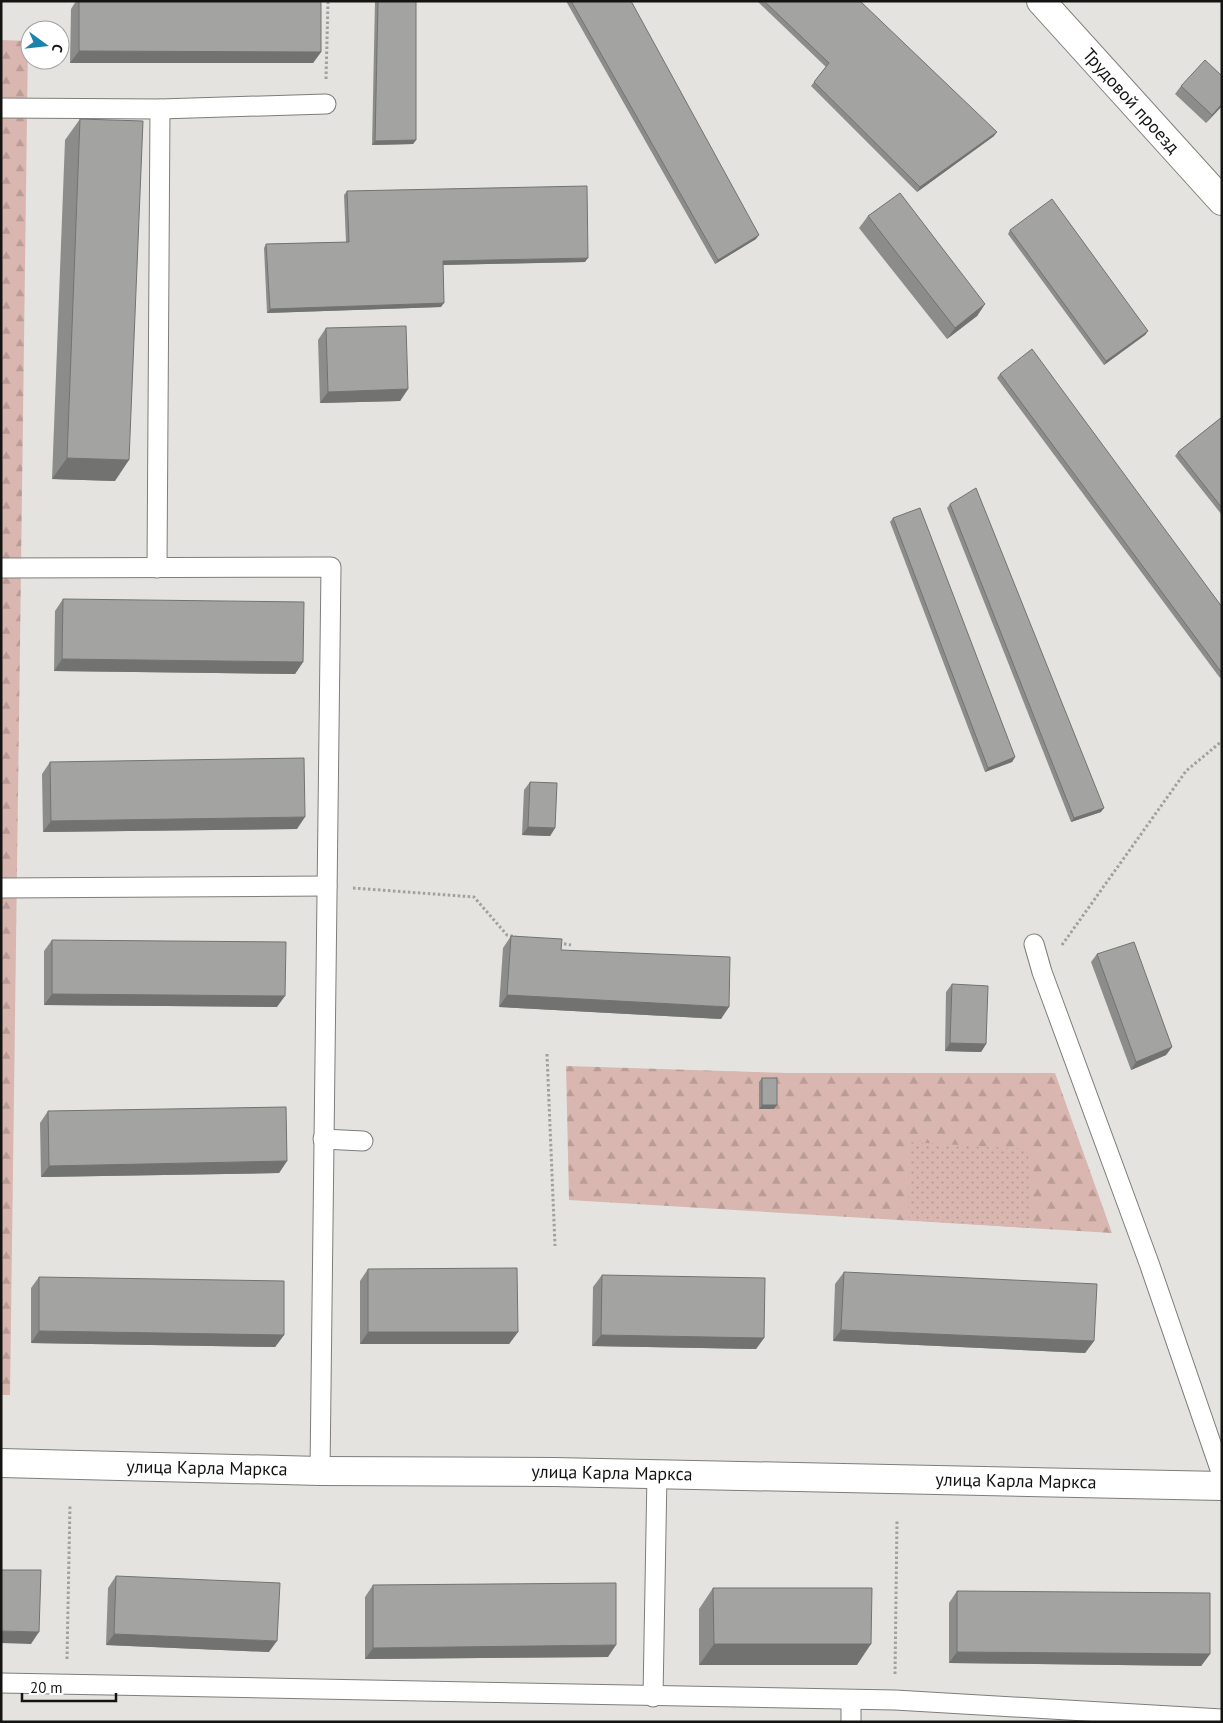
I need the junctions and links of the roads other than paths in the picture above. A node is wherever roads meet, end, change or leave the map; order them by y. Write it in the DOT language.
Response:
graph roads {
  1 [pos="1041,1"];
  2 [pos="326,104"];
  3 [pos="1,108"];
  4 [pos="160,109"];
  5 [pos="1222,200"];
  6 [pos="1,568"];
  7 [pos="157,568"];
  8 [pos="327,886"];
  9 [pos="1,888"];
  10 [pos="1034,944"];
  11 [pos="324,1140"];
  12 [pos="363,1141"];
  13 [pos="1,1463"];
  14 [pos="320,1471"];
  15 [pos="657,1474"];
  16 [pos="1222,1475"];
  17 [pos="1222,1486"];
  18 [pos="1,1683"];
  19 [pos="653,1696"];
  20 [pos="851,1701"];
  21 [pos="1222,1719"];
  22 [pos="852,1722"];
  1 -- 5 [label="main road, Трудовой проезд"];
  2 -- 4 [label="lane"];
  3 -- 4 [label="lane"];
  4 -- 7 [label="lane"];
  6 -- 7 [label="lane"];
  7 -- 8 [label="lane"];
  8 -- 9 [label="lane"];
  8 -- 11 [label="lane"];
  10 -- 16 [label="lane"];
  11 -- 12 [label="lane"];
  11 -- 14 [label="lane"];
  13 -- 14 [label="main road, улица Карла Маркса"];
  14 -- 15 [label="main road, улица Карла Маркса"];
  15 -- 17 [label="main road, улица Карла Маркса"];
  15 -- 19 [label="lane"];
  18 -- 19 [label="lane"];
  19 -- 20 [label="lane"];
  20 -- 21 [label="lane"];
  20 -- 22 [label="lane"];
}
